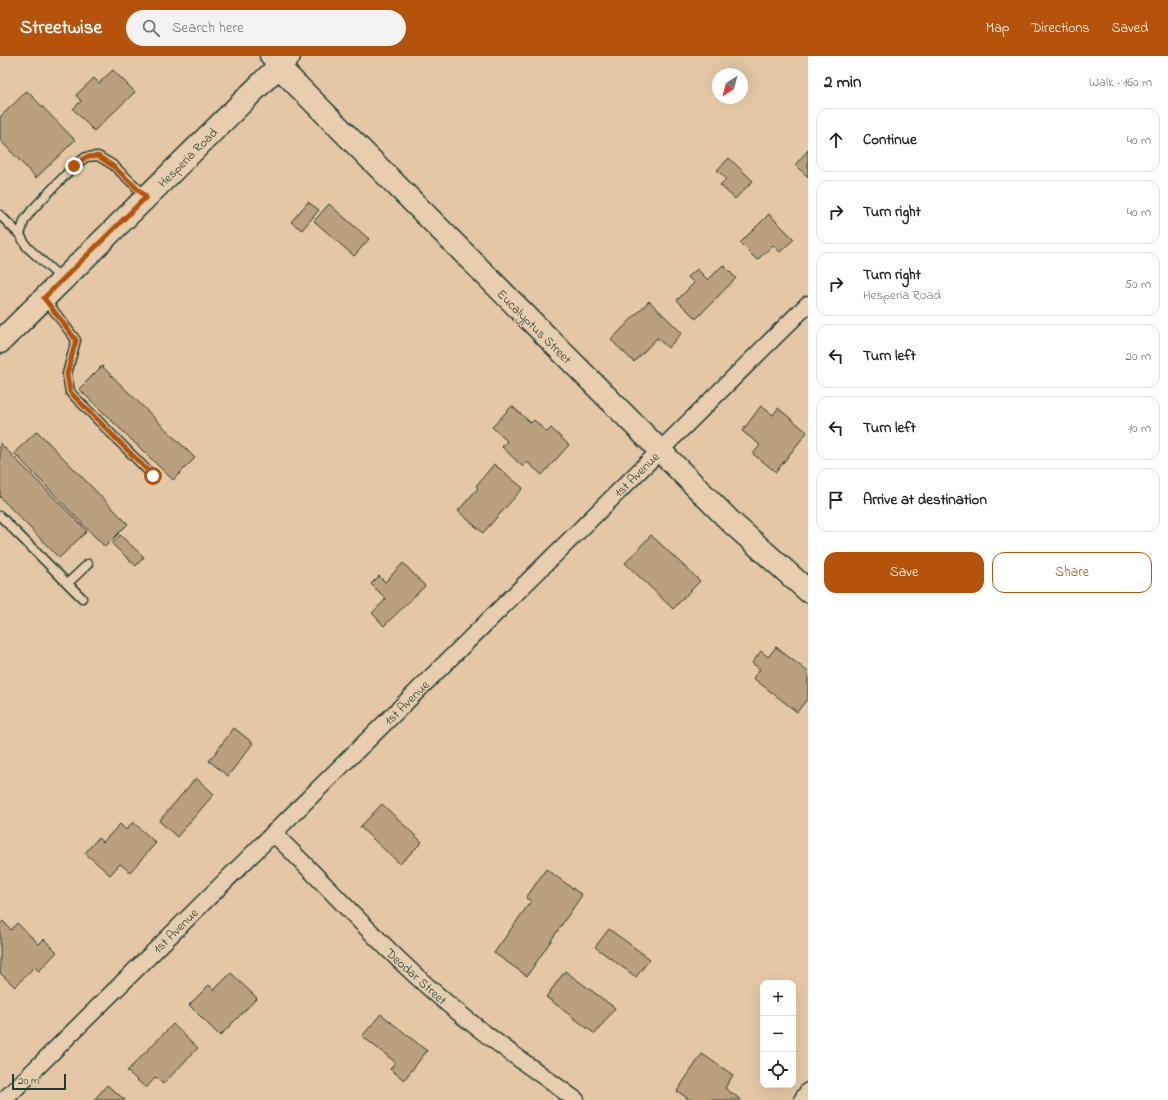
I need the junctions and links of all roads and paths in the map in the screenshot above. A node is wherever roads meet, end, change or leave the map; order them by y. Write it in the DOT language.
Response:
graph roads {
  1 [pos="278,59"];
  2 [pos="146,197"];
  3 [pos="0,215"];
  4 [pos="20,235"];
  5 [pos="63,280"];
  6 [pos="44,298"];
  7 [pos="808,304"];
  8 [pos="0,342"];
  9 [pos="659,451"];
  10 [pos="153,476"];
  11 [pos="0,516"];
  12 [pos="88,564"];
  13 [pos="68,583"];
  14 [pos="808,590"];
  15 [pos="82,598"];
  16 [pos="273,833"];
  17 [pos="808,1091"];
  18 [pos="4,1100"];
  19 [pos="576,1100"];
  20 [pos="802,1100"];
  1 -- 2 [label="main road, Hesperia Road"];
  1 -- 9 [label="main road, Eucalyptus Street"];
  2 -- 4 [label="lane"];
  2 -- 5 [label="main road, Hesperia Road"];
  3 -- 4 [label="lane"];
  4 -- 5 [label="lane"];
  5 -- 6 [label="main road, Hesperia Road"];
  6 -- 8 [label="main road, Hesperia Road"];
  6 -- 10 [label="lane"];
  7 -- 9 [label="street, 1st Avenue"];
  9 -- 14 [label="main road, Eucalyptus Street"];
  9 -- 16 [label="street, 1st Avenue"];
  11 -- 13 [label="lane"];
  12 -- 13 [label="lane"];
  13 -- 15 [label="lane"];
  16 -- 18 [label="street, 1st Avenue"];
  16 -- 19 [label="street, Deodar Street"];
  17 -- 20 [label="street"];
}
